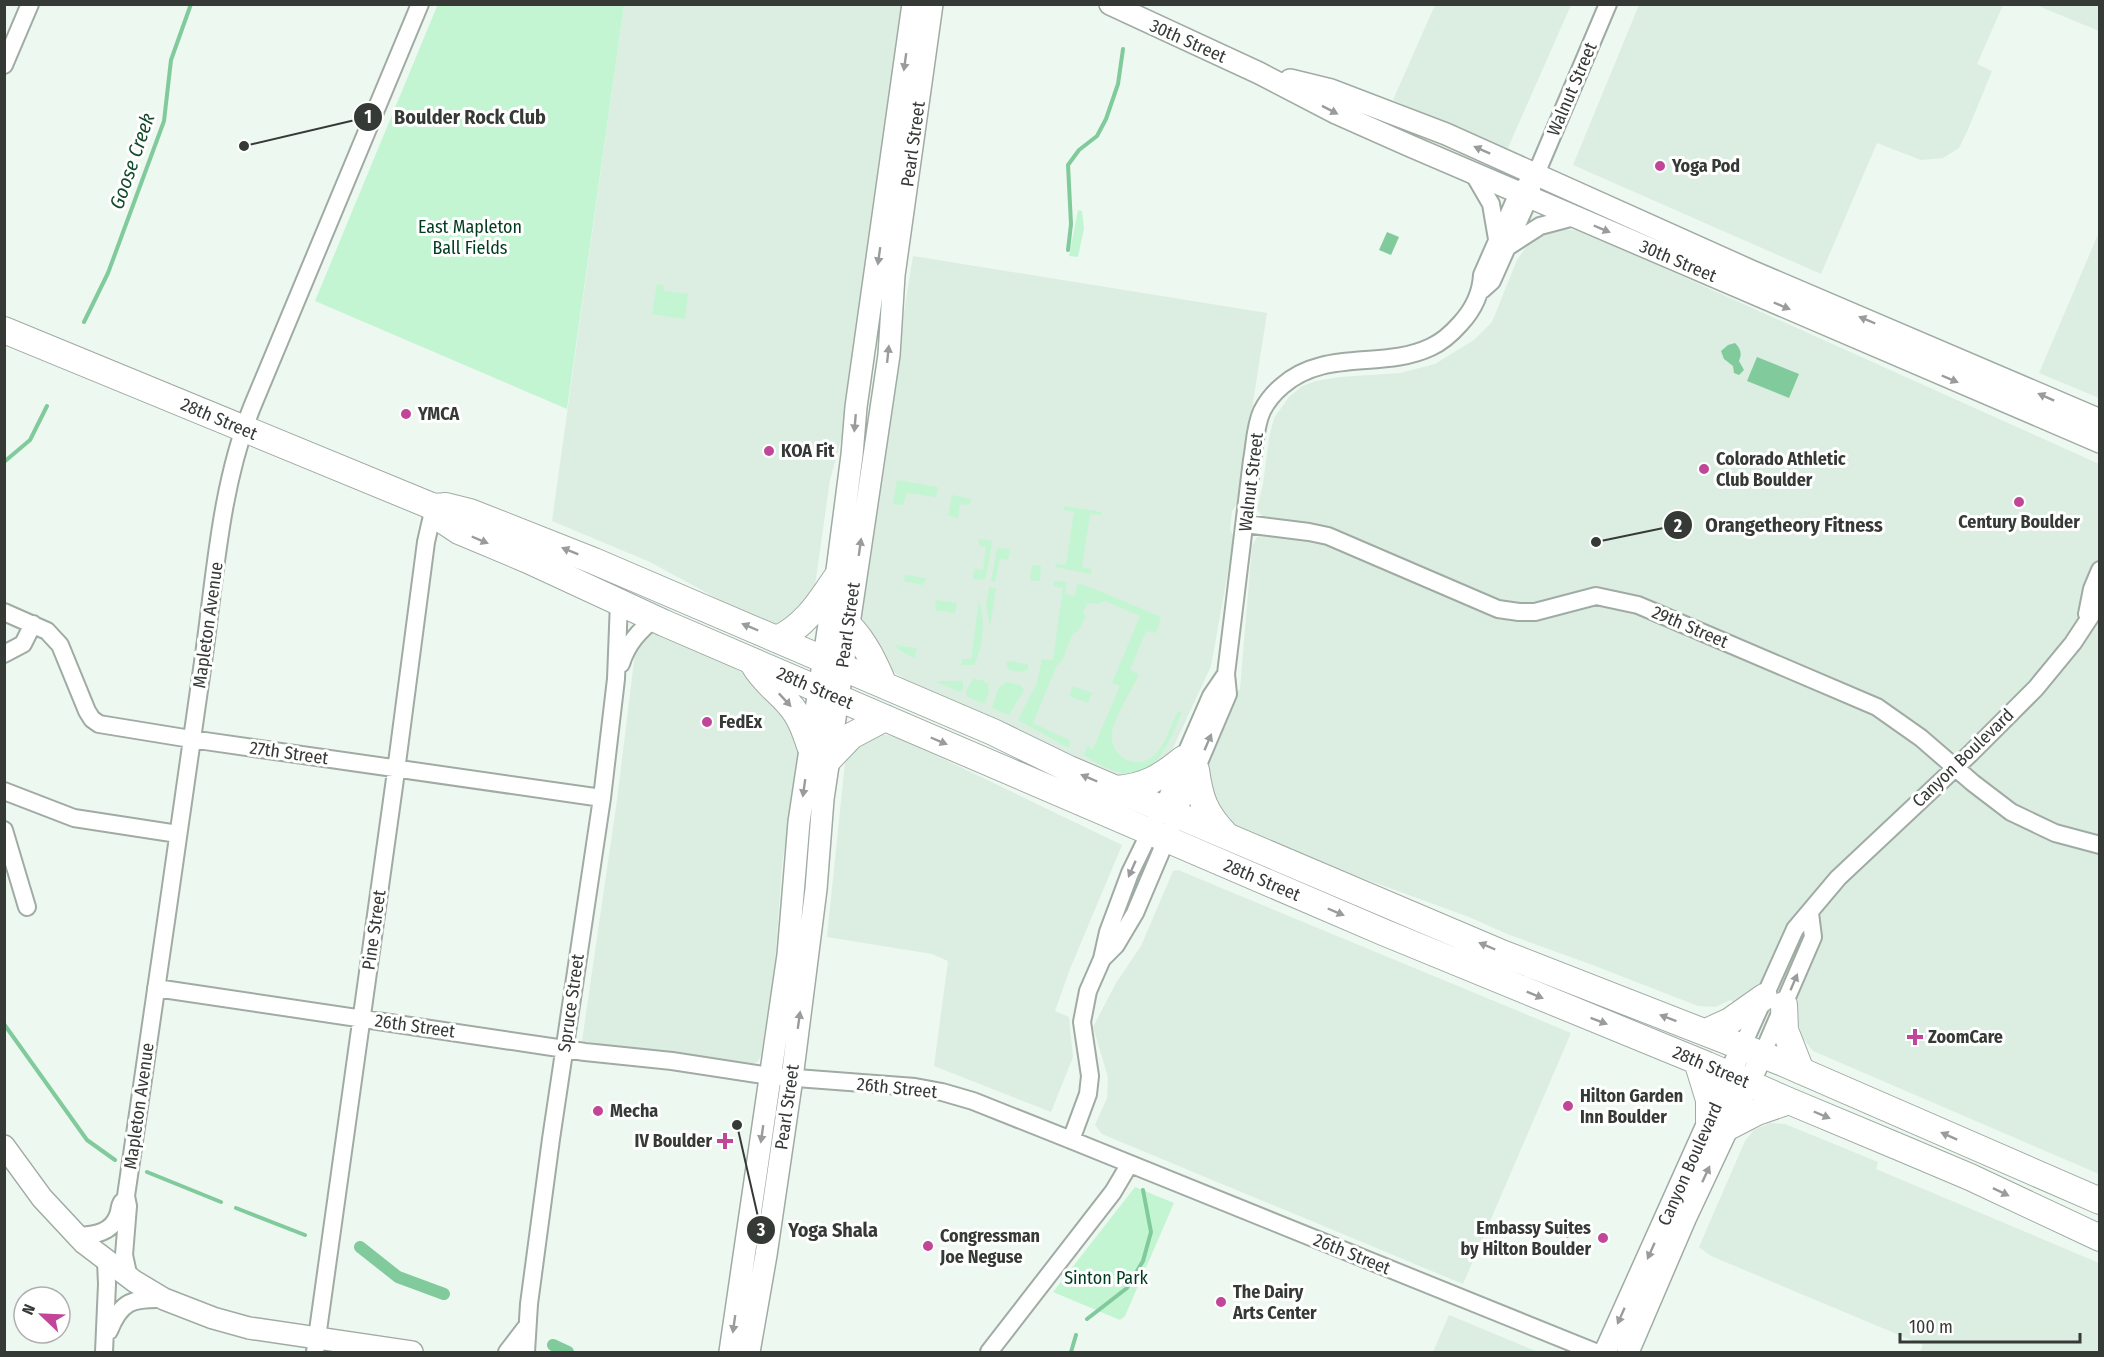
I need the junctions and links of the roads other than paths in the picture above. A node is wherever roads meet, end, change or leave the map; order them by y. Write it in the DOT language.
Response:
graph roads {
  1 [pos="30,4"];
  2 [pos="420,4"];
  3 [pos="913,4"];
  4 [pos="932,4"];
  5 [pos="941,4"];
  6 [pos="1091,4"];
  7 [pos="1608,4"];
  8 [pos="1113,7"];
  9 [pos="926,52"];
  10 [pos="4,65"];
  11 [pos="1259,73"];
  12 [pos="1473,173"];
  13 [pos="1536,174"];
  14 [pos="1524,196"];
  15 [pos="1574,217"];
  16 [pos="1503,243"];
  17 [pos="4,330"];
  18 [pos="243,429"];
  19 [pos="2097,437"];
  20 [pos="434,507"];
  21 [pos="1245,524"];
  22 [pos="2100,570"];
  23 [pos="836,578"];
  24 [pos="619,602"];
  25 [pos="2100,602"];
  26 [pos="4,612"];
  27 [pos="655,618"];
  28 [pos="33,624"];
  29 [pos="2084,624"];
  30 [pos="849,626"];
  31 [pos="777,639"];
  32 [pos="4,654"];
  33 [pos="750,660"];
  34 [pos="833,663"];
  35 [pos="616,680"];
  36 [pos="884,685"];
  37 [pos="828,693"];
  38 [pos="885,718"];
  39 [pos="191,739"];
  40 [pos="819,753"];
  41 [pos="1190,764"];
  42 [pos="397,768"];
  43 [pos="1955,768"];
  44 [pos="1116,789"];
  45 [pos="4,791"];
  46 [pos="602,798"];
  47 [pos="1169,812"];
  48 [pos="4,830"];
  49 [pos="178,834"];
  50 [pos="1158,836"];
  51 [pos="1227,837"];
  52 [pos="2100,845"];
  53 [pos="794,885"];
  54 [pos="27,907"];
  55 [pos="156,988"];
  56 [pos="802,994"];
  57 [pos="1774,1001"];
  58 [pos="362,1018"];
  59 [pos="1706,1032"];
  60 [pos="564,1048"];
  61 [pos="1752,1051"];
  62 [pos="1697,1061"];
  63 [pos="1801,1071"];
  64 [pos="770,1076"];
  65 [pos="792,1078"];
  66 [pos="1739,1079"];
  67 [pos="1789,1101"];
  68 [pos="1718,1125"];
  69 [pos="1071,1140"];
  70 [pos="4,1146"];
  71 [pos="1129,1164"];
  72 [pos="126,1196"];
  73 [pos="2100,1201"];
  74 [pos="751,1212"];
  75 [pos="78,1236"];
  76 [pos="2100,1238"];
  77 [pos="106,1261"];
  78 [pos="129,1278"];
  79 [pos="758,1294"];
  80 [pos="164,1299"];
  81 [pos="527,1326"];
  82 [pos="316,1346"];
  83 [pos="105,1347"];
  84 [pos="526,1352"];
  85 [pos="412,1353"];
  86 [pos="507,1353"];
  87 [pos="730,1353"];
  88 [pos="749,1353"];
  89 [pos="989,1353"];
  90 [pos="1595,1353"];
  91 [pos="1605,1353"];
  92 [pos="1628,1353"];
  1 -- 10 [label="street"];
  2 -- 18 [label="street, Mapleton Avenue"];
  3 -- 23 [label="main road, Pearl Street, one-way"];
  4 -- 9 [label="main road, Pearl Street"];
  5 -- 9 [label="main road"];
  6 -- 8 [label="main road, 30th Street"];
  7 -- 13 [label="street, Walnut Street"];
  8 -- 11 [label="main road, 30th Street"];
  30 -- 9 [label="main road, Pearl Street, one-way"];
  11 -- 12 [label="main road, 30th Street, one-way"];
  13 -- 11 [label="main road, 30th Street, one-way"];
  12 -- 14 [label="main road, 30th Street"];
  12 -- 16 [label="street"];
  13 -- 14 [label="street, Walnut Street"];
  19 -- 13 [label="main road, 30th Street, one-way"];
  14 -- 15 [label="main road, 30th Street"];
  14 -- 16 [label="street, Walnut Street"];
  15 -- 16 [label="street"];
  15 -- 19 [label="main road, 30th Street, one-way"];
  16 -- 21 [label="street, Walnut Street"];
  17 -- 18 [label="highway, 28th Street"];
  18 -- 20 [label="highway, 28th Street"];
  18 -- 39 [label="street, Mapleton Avenue"];
  20 -- 24 [label="highway, 28th Street, one-way"];
  31 -- 20 [label="highway, 28th Street, one-way"];
  20 -- 42 [label="street, Pine Street"];
  21 -- 41 [label="street, Walnut Street"];
  21 -- 43 [label="street, 29th Street"];
  22 -- 29 [label="street, Canyon Boulevard"];
  23 -- 31 [label="highway"];
  23 -- 34 [label="main road, Pearl Street"];
  24 -- 27 [label="highway, 28th Street"];
  24 -- 35 [label="street, Spruce Street"];
  25 -- 29 [label="street, Canyon Boulevard"];
  26 -- 28 [label="street, 27th Street"];
  27 -- 33 [label="highway, 28th Street"];
  27 -- 35 [label="street, Spruce Street"];
  28 -- 32 [label="street"];
  28 -- 39 [label="street, 27th Street"];
  29 -- 43 [label="street, Canyon Boulevard"];
  30 -- 34 [label="main road, Pearl Street"];
  30 -- 36 [label="highway"];
  31 -- 34 [label="highway, 28th Street"];
  33 -- 37 [label="highway, 28th Street"];
  33 -- 40 [label="highway, one-way"];
  34 -- 36 [label="highway, 28th Street"];
  34 -- 37 [label="main road, Pearl Street"];
  35 -- 46 [label="street, Spruce Street"];
  44 -- 36 [label="highway, 28th Street, one-way"];
  37 -- 38 [label="highway, 28th Street"];
  37 -- 40 [label="main road, Pearl Street"];
  38 -- 40 [label="highway"];
  38 -- 50 [label="highway, 28th Street, one-way"];
  39 -- 42 [label="street, 27th Street"];
  39 -- 49 [label="street, Mapleton Avenue"];
  40 -- 53 [label="main road, Pearl Street, one-way"];
  40 -- 56 [label="main road, Pearl Street"];
  41 -- 44 [label="highway"];
  41 -- 47 [label="street, Walnut Street"];
  41 -- 51 [label="highway"];
  42 -- 46 [label="street, 27th Street"];
  42 -- 58 [label="street, Pine Street"];
  43 -- 52 [label="street, 29th Street"];
  43 -- 57 [label="street, Canyon Boulevard"];
  44 -- 47 [label="highway, 28th Street"];
  45 -- 49 [label="street"];
  46 -- 60 [label="street, Spruce Street"];
  47 -- 50 [label="street, Walnut Street"];
  47 -- 51 [label="highway, 28th Street"];
  48 -- 54 [label="street"];
  49 -- 55 [label="street, Mapleton Avenue"];
  50 -- 62 [label="highway, 28th Street, one-way"];
  50 -- 69 [label="street, Walnut Street"];
  59 -- 51 [label="highway, 28th Street, one-way"];
  53 -- 56 [label="main road"];
  53 -- 64 [label="main road, Pearl Street"];
  55 -- 58 [label="street, 26th Street"];
  55 -- 72 [label="street, Mapleton Avenue"];
  65 -- 56 [label="main road, Pearl Street, one-way"];
  57 -- 59 [label="highway"];
  57 -- 61 [label="street, Canyon Boulevard"];
  57 -- 63 [label="highway"];
  58 -- 60 [label="street, 26th Street"];
  58 -- 82 [label="street, Pine Street"];
  59 -- 61 [label="highway, 28th Street"];
  60 -- 64 [label="street, 26th Street"];
  60 -- 81 [label="street, Spruce Street"];
  61 -- 63 [label="highway, 28th Street"];
  61 -- 66 [label="main road, Canyon Boulevard"];
  62 -- 66 [label="highway, 28th Street"];
  62 -- 68 [label="highway"];
  73 -- 63 [label="highway, 28th Street, one-way"];
  64 -- 65 [label="street, 26th Street"];
  64 -- 74 [label="main road, Pearl Street, one-way"];
  65 -- 69 [label="street, 26th Street"];
  65 -- 79 [label="main road, Pearl Street"];
  66 -- 67 [label="highway, 28th Street"];
  66 -- 68 [label="main road, Canyon Boulevard"];
  67 -- 68 [label="highway"];
  67 -- 76 [label="highway, 28th Street, one-way"];
  68 -- 91 [label="main road, Canyon Boulevard, one-way"];
  92 -- 68 [label="main road, Canyon Boulevard, one-way"];
  69 -- 71 [label="street, 26th Street"];
  70 -- 75 [label="main road"];
  71 -- 89 [label="street"];
  71 -- 90 [label="street, 26th Street"];
  72 -- 75 [label="street"];
  72 -- 78 [label="street, Mapleton Avenue"];
  74 -- 79 [label="main road"];
  74 -- 87 [label="main road, Pearl Street, one-way"];
  75 -- 77 [label="main road"];
  77 -- 78 [label="main road"];
  77 -- 83 [label="street"];
  78 -- 80 [label="main road"];
  79 -- 88 [label="main road, Pearl Street"];
  80 -- 82 [label="main road"];
  80 -- 83 [label="street"];
  81 -- 84 [label="street, Spruce Street"];
  81 -- 86 [label="street"];
  82 -- 85 [label="main road"];
}
